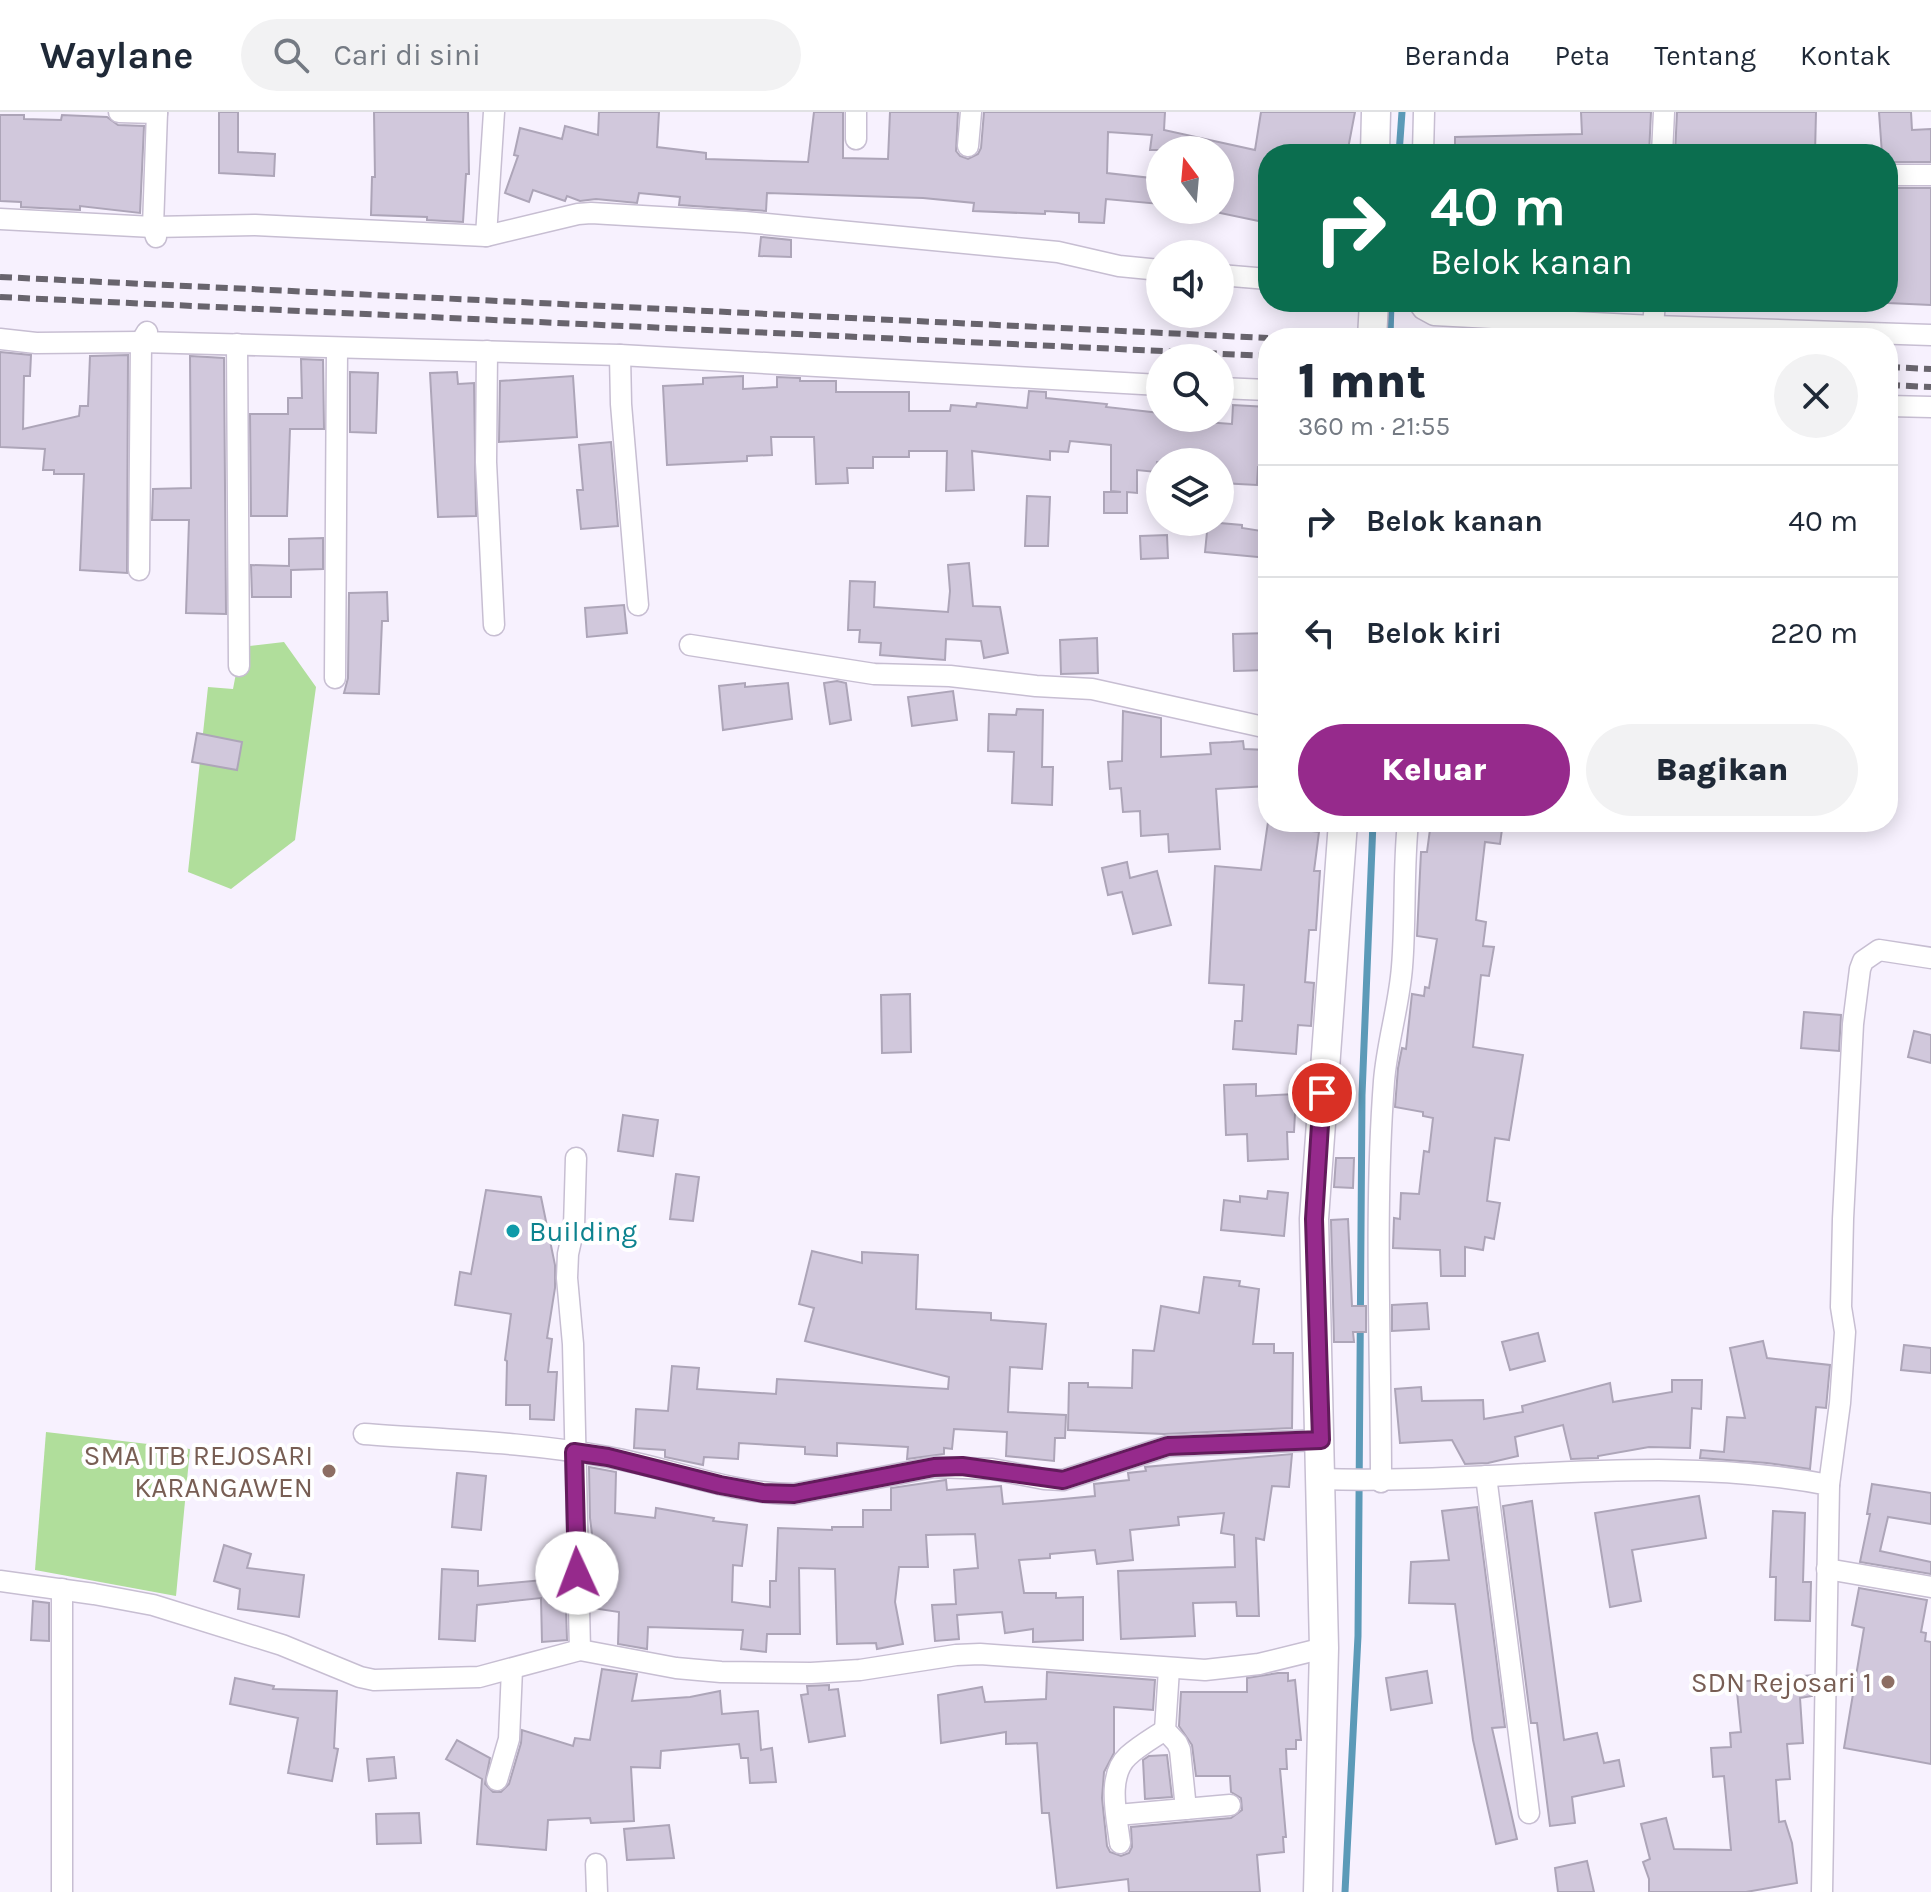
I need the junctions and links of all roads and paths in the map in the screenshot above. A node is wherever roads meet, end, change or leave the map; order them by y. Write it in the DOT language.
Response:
graph roads {
  1 [pos="119,112"];
  2 [pos="494,112"];
  3 [pos="856,112"];
  4 [pos="971,112"];
  5 [pos="1376,112"];
  6 [pos="1424,112"];
  7 [pos="1664,112"];
  8 [pos="157,113"];
  9 [pos="856,139"];
  10 [pos="1375,144"];
  11 [pos="1423,144"];
  12 [pos="1662,144"];
  13 [pos="968,146"];
  14 [pos="1898,175"];
  15 [pos="1931,175"];
  16 [pos="0,219"];
  17 [pos="154,232"];
  18 [pos="486,236"];
  19 [pos="1146,269"];
  20 [pos="1234,276"];
  21 [pos="1258,278"];
  22 [pos="1428,312"];
  23 [pos="1654,312"];
  24 [pos="1653,326"];
  25 [pos="1715,328"];
  26 [pos="1898,334"];
  27 [pos="1931,335"];
  28 [pos="145,336"];
  29 [pos="0,339"];
  30 [pos="237,344"];
  31 [pos="337,348"];
  32 [pos="487,351"];
  33 [pos="620,355"];
  34 [pos="1146,384"];
  35 [pos="1234,389"];
  36 [pos="1258,390"];
  37 [pos="1898,406"];
  38 [pos="1931,407"];
  39 [pos="139,570"];
  40 [pos="638,605"];
  41 [pos="494,625"];
  42 [pos="690,645"];
  43 [pos="239,666"];
  44 [pos="335,678"];
  45 [pos="1258,726"];
  46 [pos="1342,832"];
  47 [pos="1407,832"];
  48 [pos="1931,958"];
  49 [pos="576,1158"];
  50 [pos="364,1434"];
  51 [pos="1321,1440"];
  52 [pos="574,1452"];
  53 [pos="1486,1476"];
  54 [pos="1331,1479"];
  55 [pos="1376,1481"];
  56 [pos="1829,1485"];
  57 [pos="1827,1569"];
  58 [pos="0,1581"];
  59 [pos="1931,1587"];
  60 [pos="62,1589"];
  61 [pos="1324,1648"];
  62 [pos="580,1650"];
  63 [pos="512,1669"];
  64 [pos="1169,1669"];
  65 [pos="1165,1730"];
  66 [pos="497,1780"];
  67 [pos="1230,1805"];
  68 [pos="1186,1809"];
  69 [pos="1529,1813"];
  70 [pos="1117,1815"];
  71 [pos="1120,1843"];
  72 [pos="596,1864"];
  73 [pos="62,1892"];
  74 [pos="597,1892"];
  75 [pos="1318,1892"];
  76 [pos="1822,1892"];
  1 -- 8 [label="street"];
  2 -- 18 [label="street"];
  3 -- 9 [label="street"];
  4 -- 13 [label="street"];
  5 -- 10 [label="main road"];
  6 -- 11 [label="street"];
  7 -- 12 [label="street"];
  8 -- 17 [label="street"];
  14 -- 15 [label="street"];
  16 -- 17 [label="street"];
  17 -- 18 [label="street"];
  18 -- 19 [label="street"];
  20 -- 21 [label="street"];
  22 -- 24 [label="street"];
  23 -- 24 [label="street"];
  24 -- 25 [label="street"];
  26 -- 27 [label="street"];
  28 -- 29 [label="street"];
  28 -- 30 [label="street"];
  28 -- 39 [label="street"];
  30 -- 31 [label="street"];
  30 -- 43 [label="street"];
  31 -- 32 [label="street"];
  31 -- 44 [label="street"];
  32 -- 33 [label="street"];
  32 -- 41 [label="street"];
  33 -- 34 [label="street"];
  33 -- 40 [label="street"];
  35 -- 36 [label="street"];
  37 -- 38 [label="street"];
  42 -- 45 [label="street"];
  46 -- 51 [label="main road"];
  47 -- 55 [label="street"];
  48 -- 56 [label="street"];
  49 -- 52 [label="street"];
  50 -- 52 [label="street"];
  51 -- 52 [label="street"];
  51 -- 54 [label="main road"];
  52 -- 62 [label="street"];
  53 -- 55 [label="street"];
  53 -- 56 [label="street"];
  53 -- 69 [label="street"];
  54 -- 55 [label="street"];
  54 -- 61 [label="main road"];
  56 -- 57 [label="street"];
  57 -- 59 [label="street"];
  57 -- 76 [label="street"];
  58 -- 60 [label="street"];
  60 -- 63 [label="street"];
  60 -- 73 [label="street"];
  61 -- 64 [label="street"];
  61 -- 75 [label="main road"];
  62 -- 63 [label="street"];
  62 -- 64 [label="street"];
  63 -- 66 [label="street"];
  64 -- 65 [label="street"];
  65 -- 68 [label="street"];
  65 -- 70 [label="street"];
  67 -- 68 [label="street"];
  68 -- 70 [label="street"];
  70 -- 71 [label="street"];
  72 -- 74 [label="street"];
}
